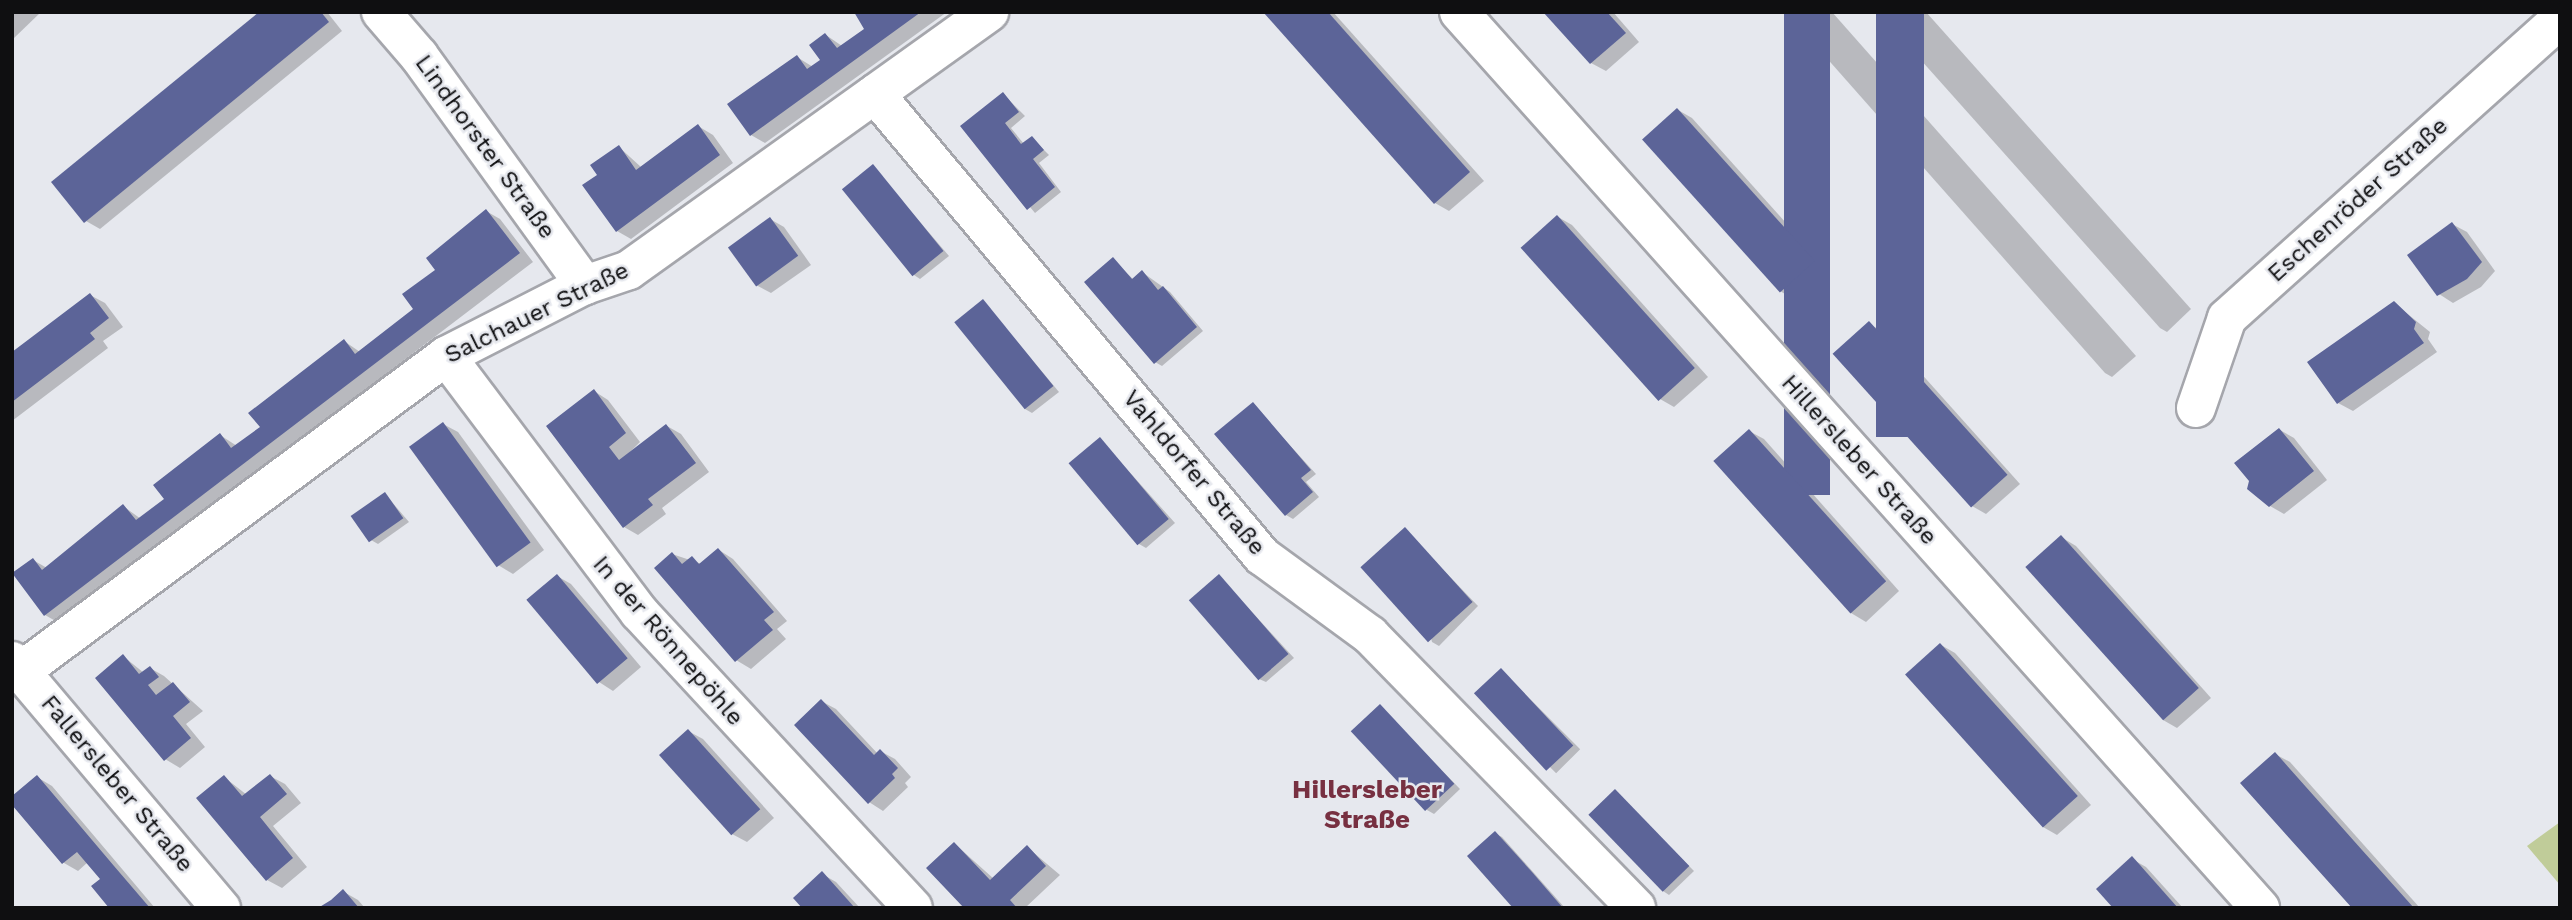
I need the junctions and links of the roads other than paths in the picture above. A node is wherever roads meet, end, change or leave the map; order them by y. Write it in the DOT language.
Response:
graph roads {
  1 [pos="382,12"];
  2 [pos="989,12"];
  3 [pos="1459,12"];
  4 [pos="2560,19"];
  5 [pos="875,94"];
  6 [pos="585,285"];
  7 [pos="446,356"];
  8 [pos="2196,408"];
  9 [pos="17,666"];
  10 [pos="221,908"];
  11 [pos="913,908"];
  12 [pos="1636,908"];
  13 [pos="2260,908"];
  1 -- 6 [label="street, Lindhorster Straße"];
  2 -- 5 [label="street, Salchauer Straße"];
  3 -- 13 [label="street, Hillersleber Straße"];
  4 -- 8 [label="street, Eschenröder Straße"];
  5 -- 6 [label="street, Salchauer Straße"];
  5 -- 12 [label="street, Vahldorfer Straße"];
  6 -- 7 [label="street, Salchauer Straße"];
  7 -- 9 [label="street, Salchauer Straße"];
  7 -- 11 [label="street, In der Rönnepöhle"];
  9 -- 10 [label="street, Fallersleber Straße"];
}
